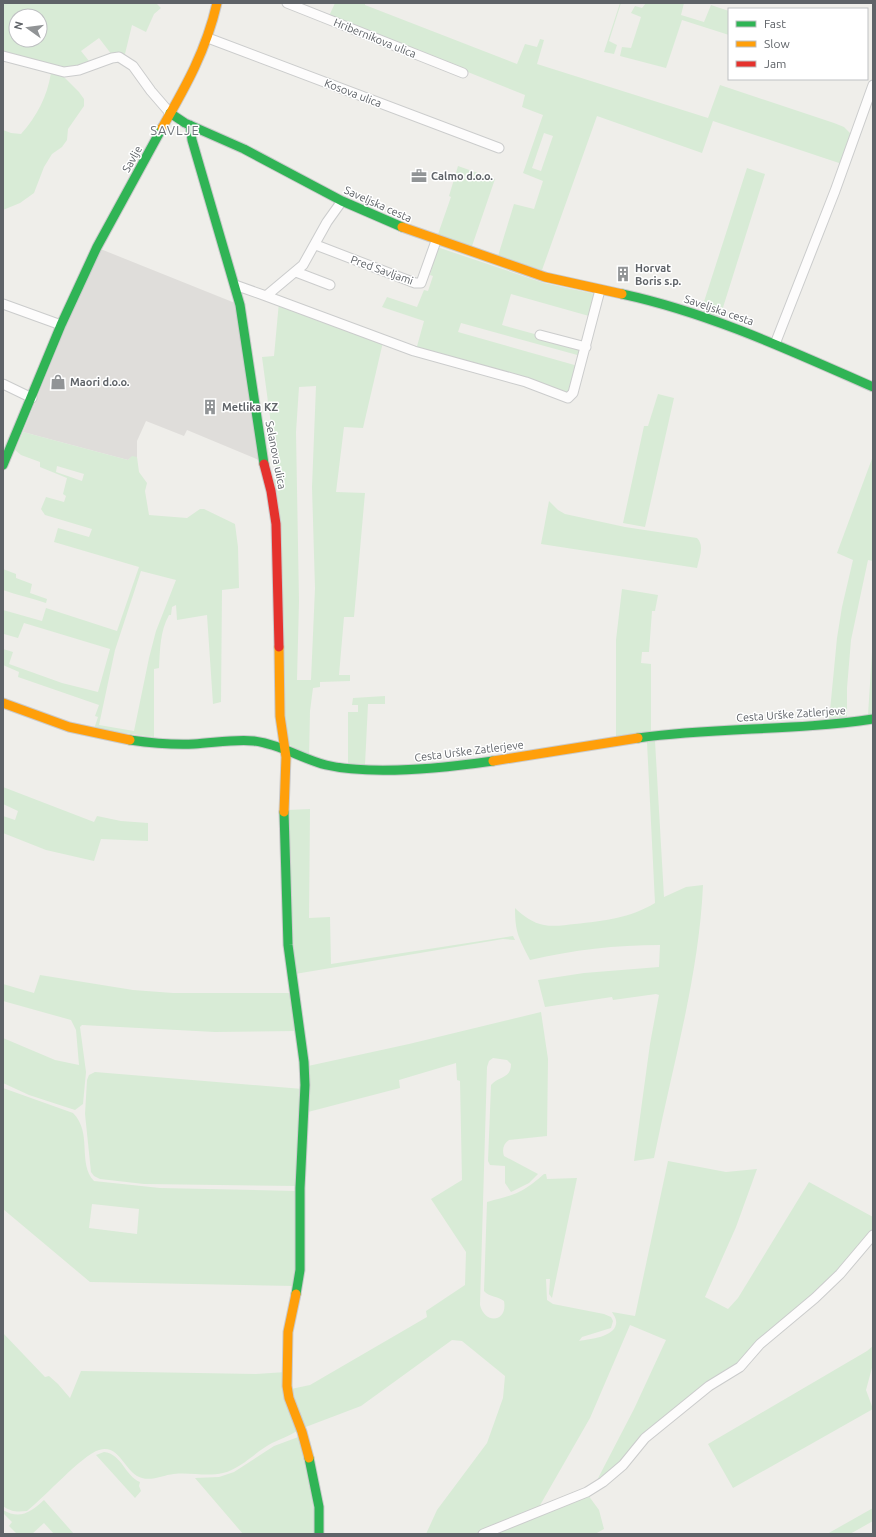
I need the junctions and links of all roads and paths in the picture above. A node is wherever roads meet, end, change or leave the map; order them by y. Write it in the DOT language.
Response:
graph roads {
  1 [pos="217,3"];
  2 [pos="287,3"];
  3 [pos="208,38"];
  4 [pos="3,56"];
  5 [pos="463,73"];
  6 [pos="873,85"];
  7 [pos="170,113"];
  8 [pos="190,125"];
  9 [pos="499,148"];
  10 [pos="342,201"];
  11 [pos="436,241"];
  12 [pos="320,246"];
  13 [pos="296,272"];
  14 [pos="235,285"];
  15 [pos="330,285"];
  16 [pos="600,290"];
  17 [pos="266,296"];
  18 [pos="3,304"];
  19 [pos="61,325"];
  20 [pos="540,335"];
  21 [pos="776,344"];
  22 [pos="586,347"];
  23 [pos="3,384"];
  24 [pos="873,387"];
  25 [pos="32,398"];
  26 [pos="3,465"];
  27 [pos="3,703"];
  28 [pos="873,719"];
  29 [pos="285,749"];
  30 [pos="873,1235"];
  31 [pos="319,1534"];
  32 [pos="483,1534"];
  1 -- 3 [label="street, Savlje"];
  2 -- 5 [label="street, Hribernikova ulica"];
  3 -- 7 [label="street, Savlje"];
  3 -- 9 [label="street, Kosova ulica"];
  4 -- 7 [label="street, Saveljska cesta"];
  6 -- 21 [label="street"];
  7 -- 8 [label="street, Saveljska cesta"];
  7 -- 19 [label="street, Savlje"];
  8 -- 10 [label="street, Saveljska cesta"];
  8 -- 14 [label="street, Selanova ulica"];
  10 -- 11 [label="street, Saveljska cesta"];
  10 -- 12 [label="street"];
  11 -- 12 [label="street, Pred Savljami"];
  11 -- 16 [label="street, Saveljska cesta"];
  12 -- 13 [label="street"];
  13 -- 15 [label="street"];
  13 -- 17 [label="street"];
  14 -- 17 [label="street"];
  14 -- 29 [label="street, Selanova ulica"];
  16 -- 21 [label="street, Saveljska cesta"];
  16 -- 22 [label="street"];
  17 -- 22 [label="street"];
  18 -- 19 [label="street"];
  19 -- 25 [label="street, Savlje"];
  20 -- 22 [label="street"];
  21 -- 24 [label="street, Saveljska cesta"];
  23 -- 25 [label="street"];
  25 -- 26 [label="street, Savlje"];
  27 -- 29 [label="street, Cesta Urške Zatlerjeve"];
  28 -- 29 [label="street, Cesta Urške Zatlerjeve"];
  29 -- 31 [label="street, Selanova ulica"];
  30 -- 32 [label="street"];
}
